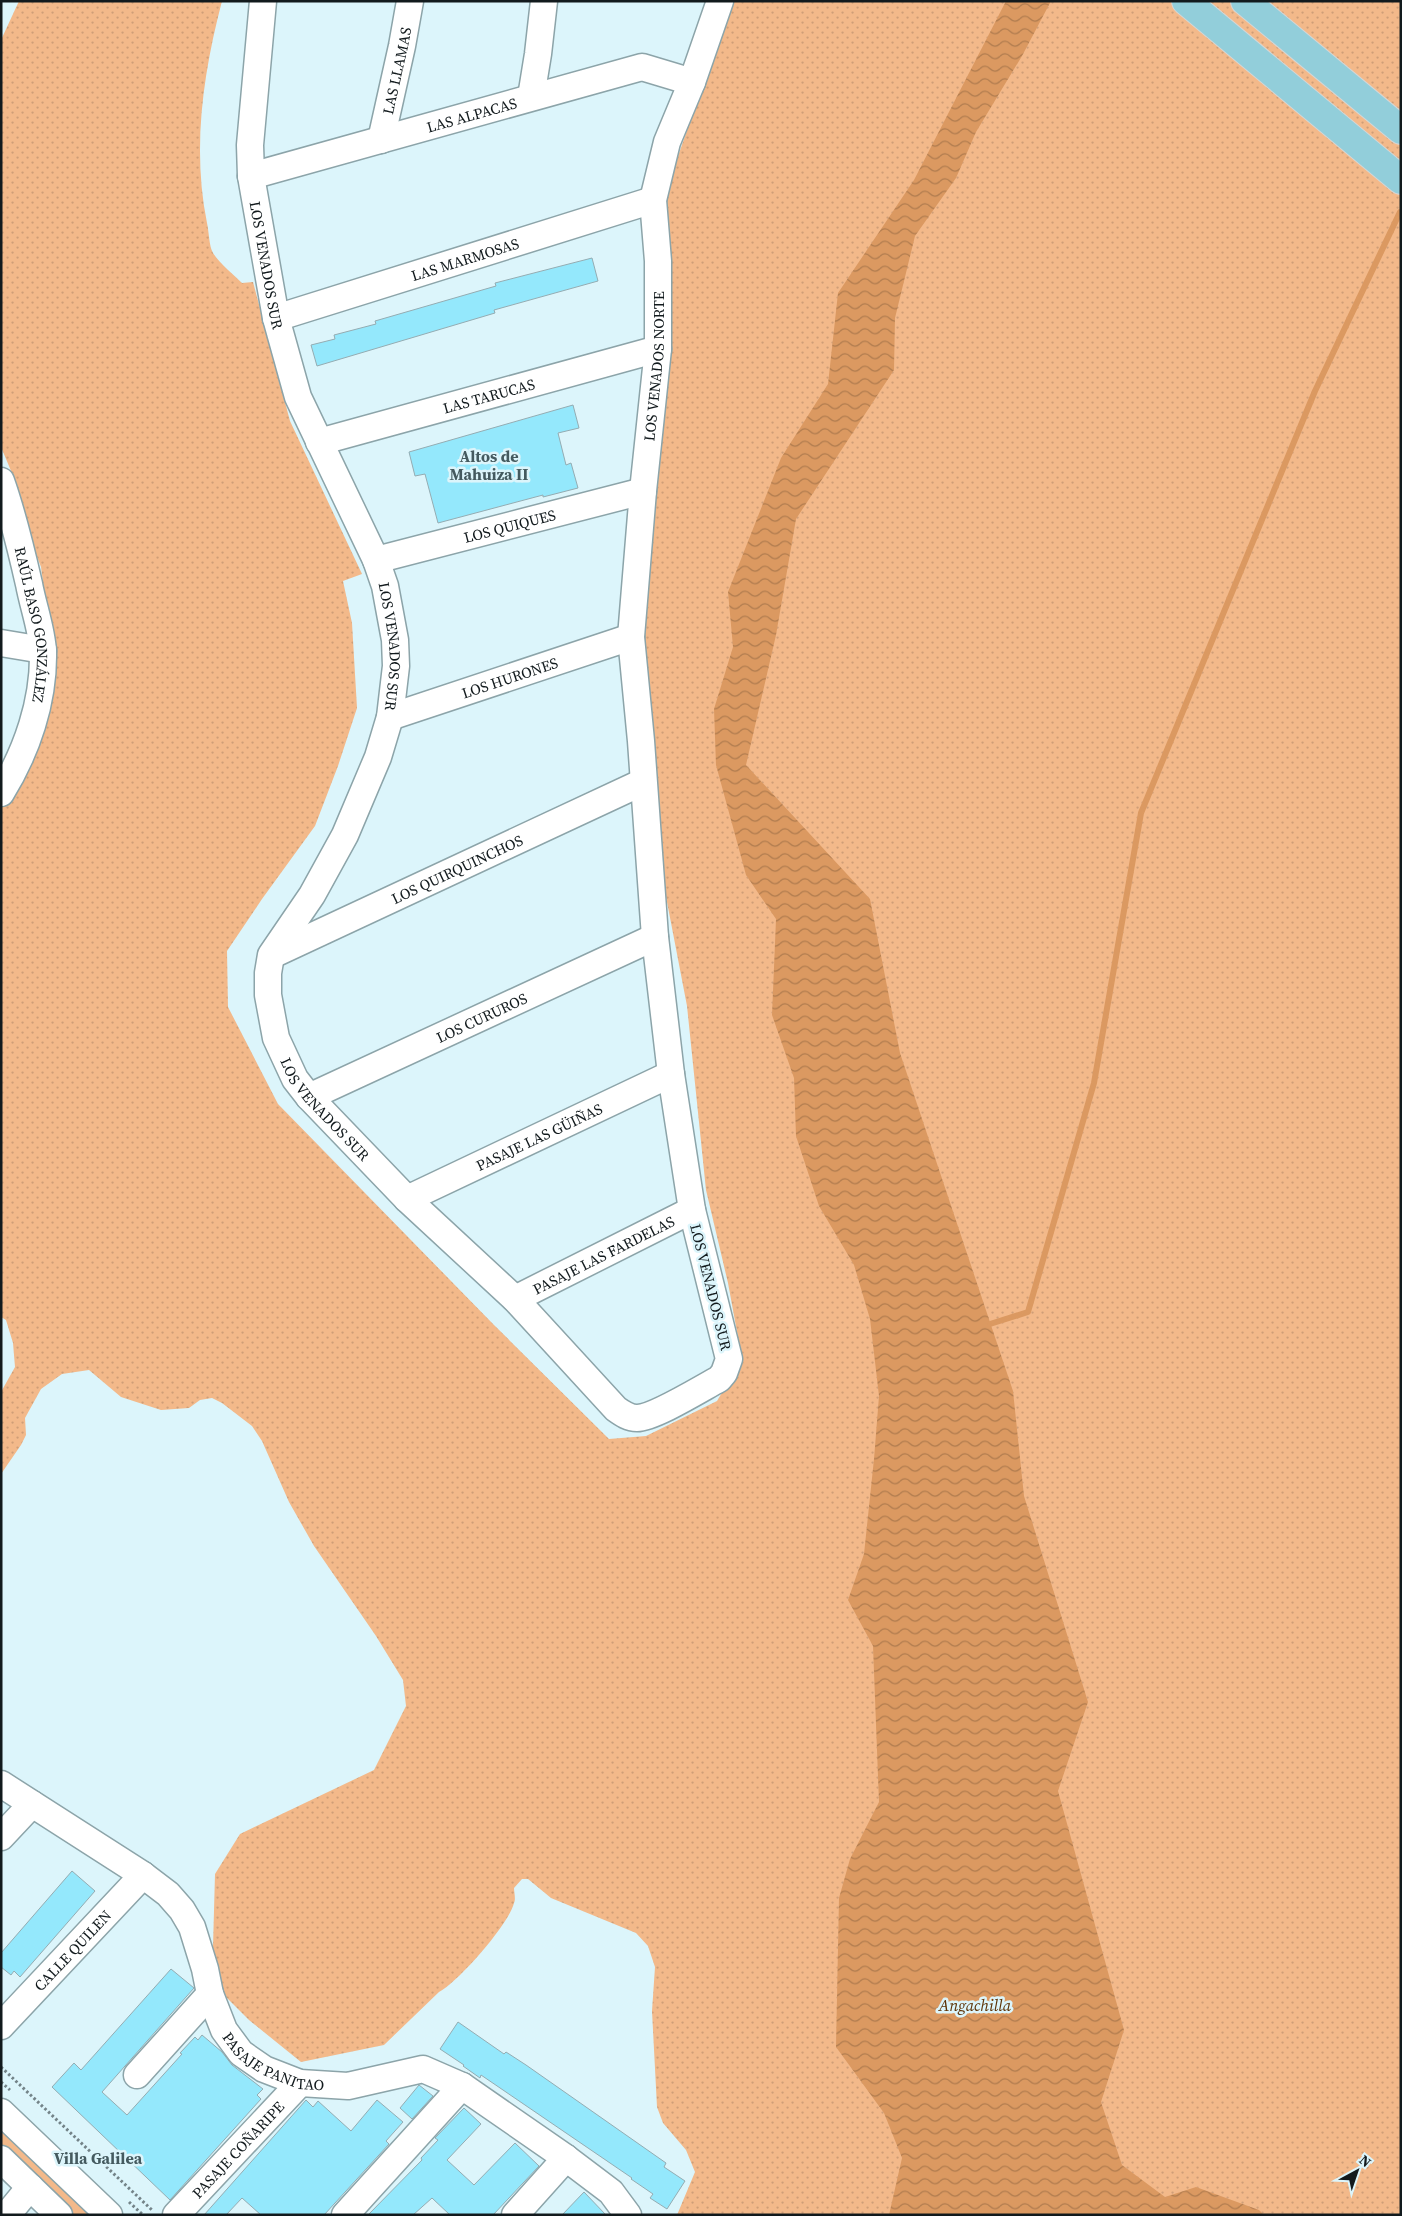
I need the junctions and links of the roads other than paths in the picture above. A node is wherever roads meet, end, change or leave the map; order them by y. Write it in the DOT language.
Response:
graph roads {
  1 [pos="263,1"];
  2 [pos="410,1"];
  3 [pos="544,1"];
  4 [pos="720,1"];
  5 [pos="1186,1"];
  6 [pos="1245,1"];
  7 [pos="692,82"];
  8 [pos="531,97"];
  9 [pos="1401,130"];
  10 [pos="381,140"];
  11 [pos="250,176"];
  12 [pos="1401,180"];
  13 [pos="653,200"];
  14 [pos="276,318"];
  15 [pos="658,350"];
  16 [pos="319,442"];
  17 [pos="1,481"];
  18 [pos="643,491"];
  19 [pos="8,519"];
  20 [pos="376,560"];
  21 [pos="630,637"];
  22 [pos="1,642"];
  23 [pos="43,650"];
  24 [pos="390,717"];
  25 [pos="641,741"];
  26 [pos="643,782"];
  27 [pos="1,793"];
  28 [pos="655,937"];
  29 [pos="271,956"];
  30 [pos="671,1074"];
  31 [pos="309,1097"];
  32 [pos="407,1199"];
  33 [pos="692,1210"];
  34 [pos="515,1299"];
  35 [pos="1,1784"];
  36 [pos="32,1804"];
  37 [pos="1,1837"];
  38 [pos="143,1875"];
  39 [pos="210,1994"];
  40 [pos="1,2026"];
  41 [pos="137,2075"];
  42 [pos="300,2083"];
  43 [pos="462,2086"];
  44 [pos="1,2112"];
  45 [pos="566,2158"];
  46 [pos="1,2159"];
  47 [pos="30,2187"];
  48 [pos="7,2215"];
  49 [pos="59,2215"];
  50 [pos="109,2215"];
  51 [pos="176,2215"];
  52 [pos="345,2215"];
  53 [pos="515,2215"];
  54 [pos="628,2215"];
  1 -- 11 [label="street, LOS VENADOS SUR"];
  2 -- 10 [label="street, LAS LLAMAS"];
  3 -- 8 [label="street"];
  4 -- 7 [label="street, LOS VENADOS NORTE"];
  5 -- 12 [label="main road"];
  6 -- 9 [label="main road"];
  7 -- 8 [label="street, LAS ALPACAS"];
  7 -- 13 [label="street, LOS VENADOS NORTE"];
  8 -- 10 [label="street, LAS ALPACAS"];
  10 -- 11 [label="street, LAS ALPACAS"];
  11 -- 14 [label="street, LOS VENADOS SUR"];
  13 -- 14 [label="street, LAS MARMOSAS"];
  13 -- 15 [label="street, LOS VENADOS NORTE"];
  14 -- 16 [label="street, LOS VENADOS SUR"];
  15 -- 16 [label="street, LAS TARUCAS"];
  15 -- 18 [label="street, LOS VENADOS NORTE"];
  16 -- 20 [label="street, LOS VENADOS SUR"];
  17 -- 19 [label="street, RAÚL BASO GONZÁLEZ"];
  18 -- 20 [label="street, LOS QUIQUES"];
  18 -- 21 [label="street, LOS VENADOS NORTE"];
  19 -- 23 [label="street, RAÚL BASO GONZÁLEZ"];
  20 -- 24 [label="street, LOS VENADOS SUR"];
  21 -- 24 [label="street, LOS HURONES"];
  21 -- 25 [label="street, LOS VENADOS NORTE"];
  22 -- 23 [label="street"];
  23 -- 27 [label="street, RAÚL BASO GONZÁLEZ"];
  24 -- 29 [label="street, LOS VENADOS SUR"];
  25 -- 26 [label="street, LOS VENADOS SUR"];
  26 -- 28 [label="street, LOS VENADOS SUR"];
  26 -- 29 [label="street, LOS QUIRQUINCHOS"];
  28 -- 30 [label="street, LOS VENADOS SUR"];
  28 -- 31 [label="street, LOS CURUROS"];
  29 -- 31 [label="street, LOS VENADOS SUR"];
  30 -- 32 [label="street, PASAJE LAS GÜIÑAS"];
  30 -- 33 [label="street, LOS VENADOS SUR"];
  31 -- 32 [label="street, LOS VENADOS SUR"];
  32 -- 34 [label="street, LOS VENADOS SUR"];
  33 -- 34 [label="street, PASAJE LAS FARDELAS"];
  33 -- 34 [label="street, LOS VENADOS SUR"];
  35 -- 36 [label="street, PASAJE PANITAO"];
  36 -- 37 [label="street"];
  36 -- 38 [label="street, PASAJE PANITAO"];
  38 -- 39 [label="street, PASAJE PANITAO"];
  38 -- 40 [label="street, CALLE QUILEN"];
  39 -- 41 [label="street"];
  39 -- 42 [label="street, PASAJE PANITAO"];
  42 -- 43 [label="street, PASAJE PANITAO"];
  42 -- 51 [label="street, PASAJE COÑARIPE"];
  43 -- 45 [label="street, PASAJE PANITAO"];
  43 -- 52 [label="street"];
  44 -- 50 [label="street"];
  45 -- 53 [label="street"];
  45 -- 54 [label="street, PASAJE PANITAO"];
  46 -- 47 [label="street"];
  47 -- 48 [label="street"];
  47 -- 49 [label="street"];
}
